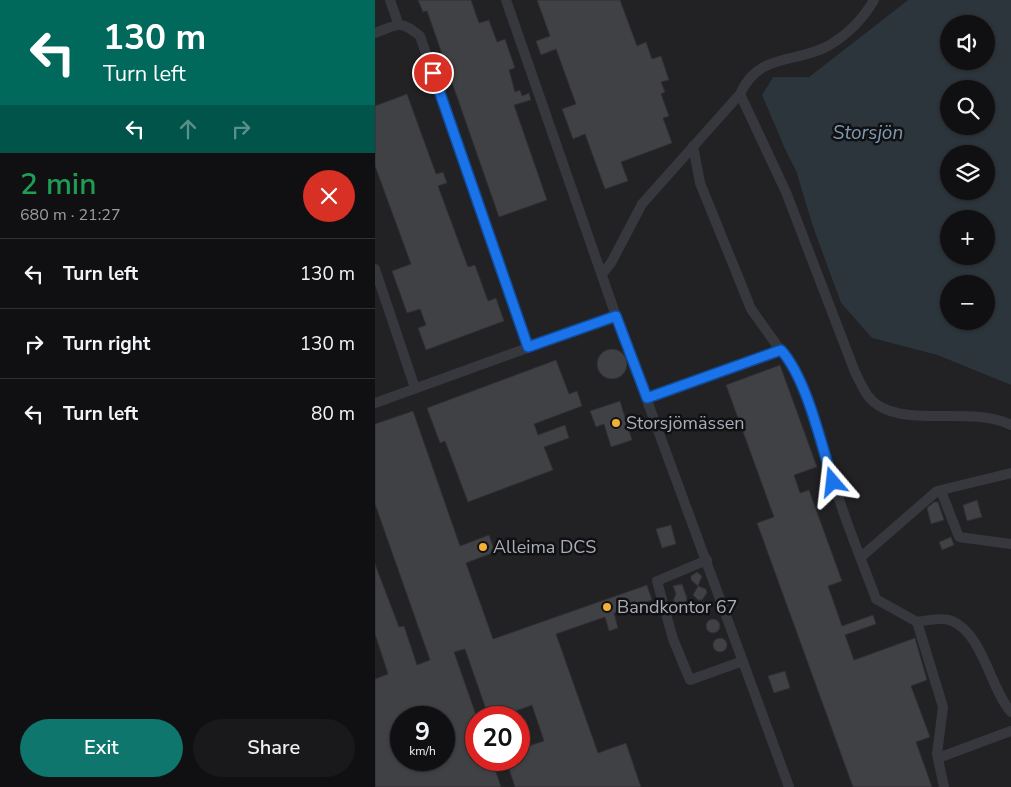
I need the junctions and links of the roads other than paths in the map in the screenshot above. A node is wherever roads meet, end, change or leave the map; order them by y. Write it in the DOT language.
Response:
graph roads {
  1 [pos="390,0"];
  2 [pos="506,0"];
  3 [pos="874,0"];
  4 [pos="398,23"];
  5 [pos="375,33"];
  6 [pos="740,94"];
  7 [pos="693,146"];
  8 [pos="375,269"];
  9 [pos="602,274"];
  10 [pos="616,316"];
  11 [pos="528,347"];
  12 [pos="781,350"];
  13 [pos="415,388"];
  14 [pos="647,398"];
  15 [pos="375,403"];
  16 [pos="1011,425"];
  17 [pos="1011,473"];
  18 [pos="941,490"];
  19 [pos="1011,544"];
  20 [pos="861,558"];
  21 [pos="707,560"];
  22 [pos="917,622"];
  23 [pos="743,661"];
  24 [pos="1011,712"];
  25 [pos="1011,731"];
  26 [pos="938,758"];
  27 [pos="789,787"];
  28 [pos="944,787"];
  1 -- 4 [label="street"];
  2 -- 9 [label="street"];
  3 -- 6 [label="street"];
  4 -- 5 [label="street"];
  4 -- 11 [label="street"];
  6 -- 7 [label="street"];
  6 -- 16 [label="street"];
  7 -- 9 [label="street"];
  7 -- 12 [label="street"];
  8 -- 13 [label="street"];
  9 -- 10 [label="street"];
  10 -- 11 [label="street"];
  10 -- 14 [label="street"];
  11 -- 13 [label="street"];
  12 -- 14 [label="street"];
  12 -- 20 [label="street"];
  13 -- 15 [label="street"];
  14 -- 21 [label="street"];
  17 -- 18 [label="street"];
  18 -- 19 [label="street"];
  18 -- 20 [label="street"];
  20 -- 22 [label="street"];
  21 -- 23 [label="street"];
  21 -- 23 [label="street"];
  22 -- 24 [label="street"];
  22 -- 26 [label="street"];
  23 -- 27 [label="street"];
  25 -- 26 [label="street"];
  26 -- 28 [label="street"];
}
